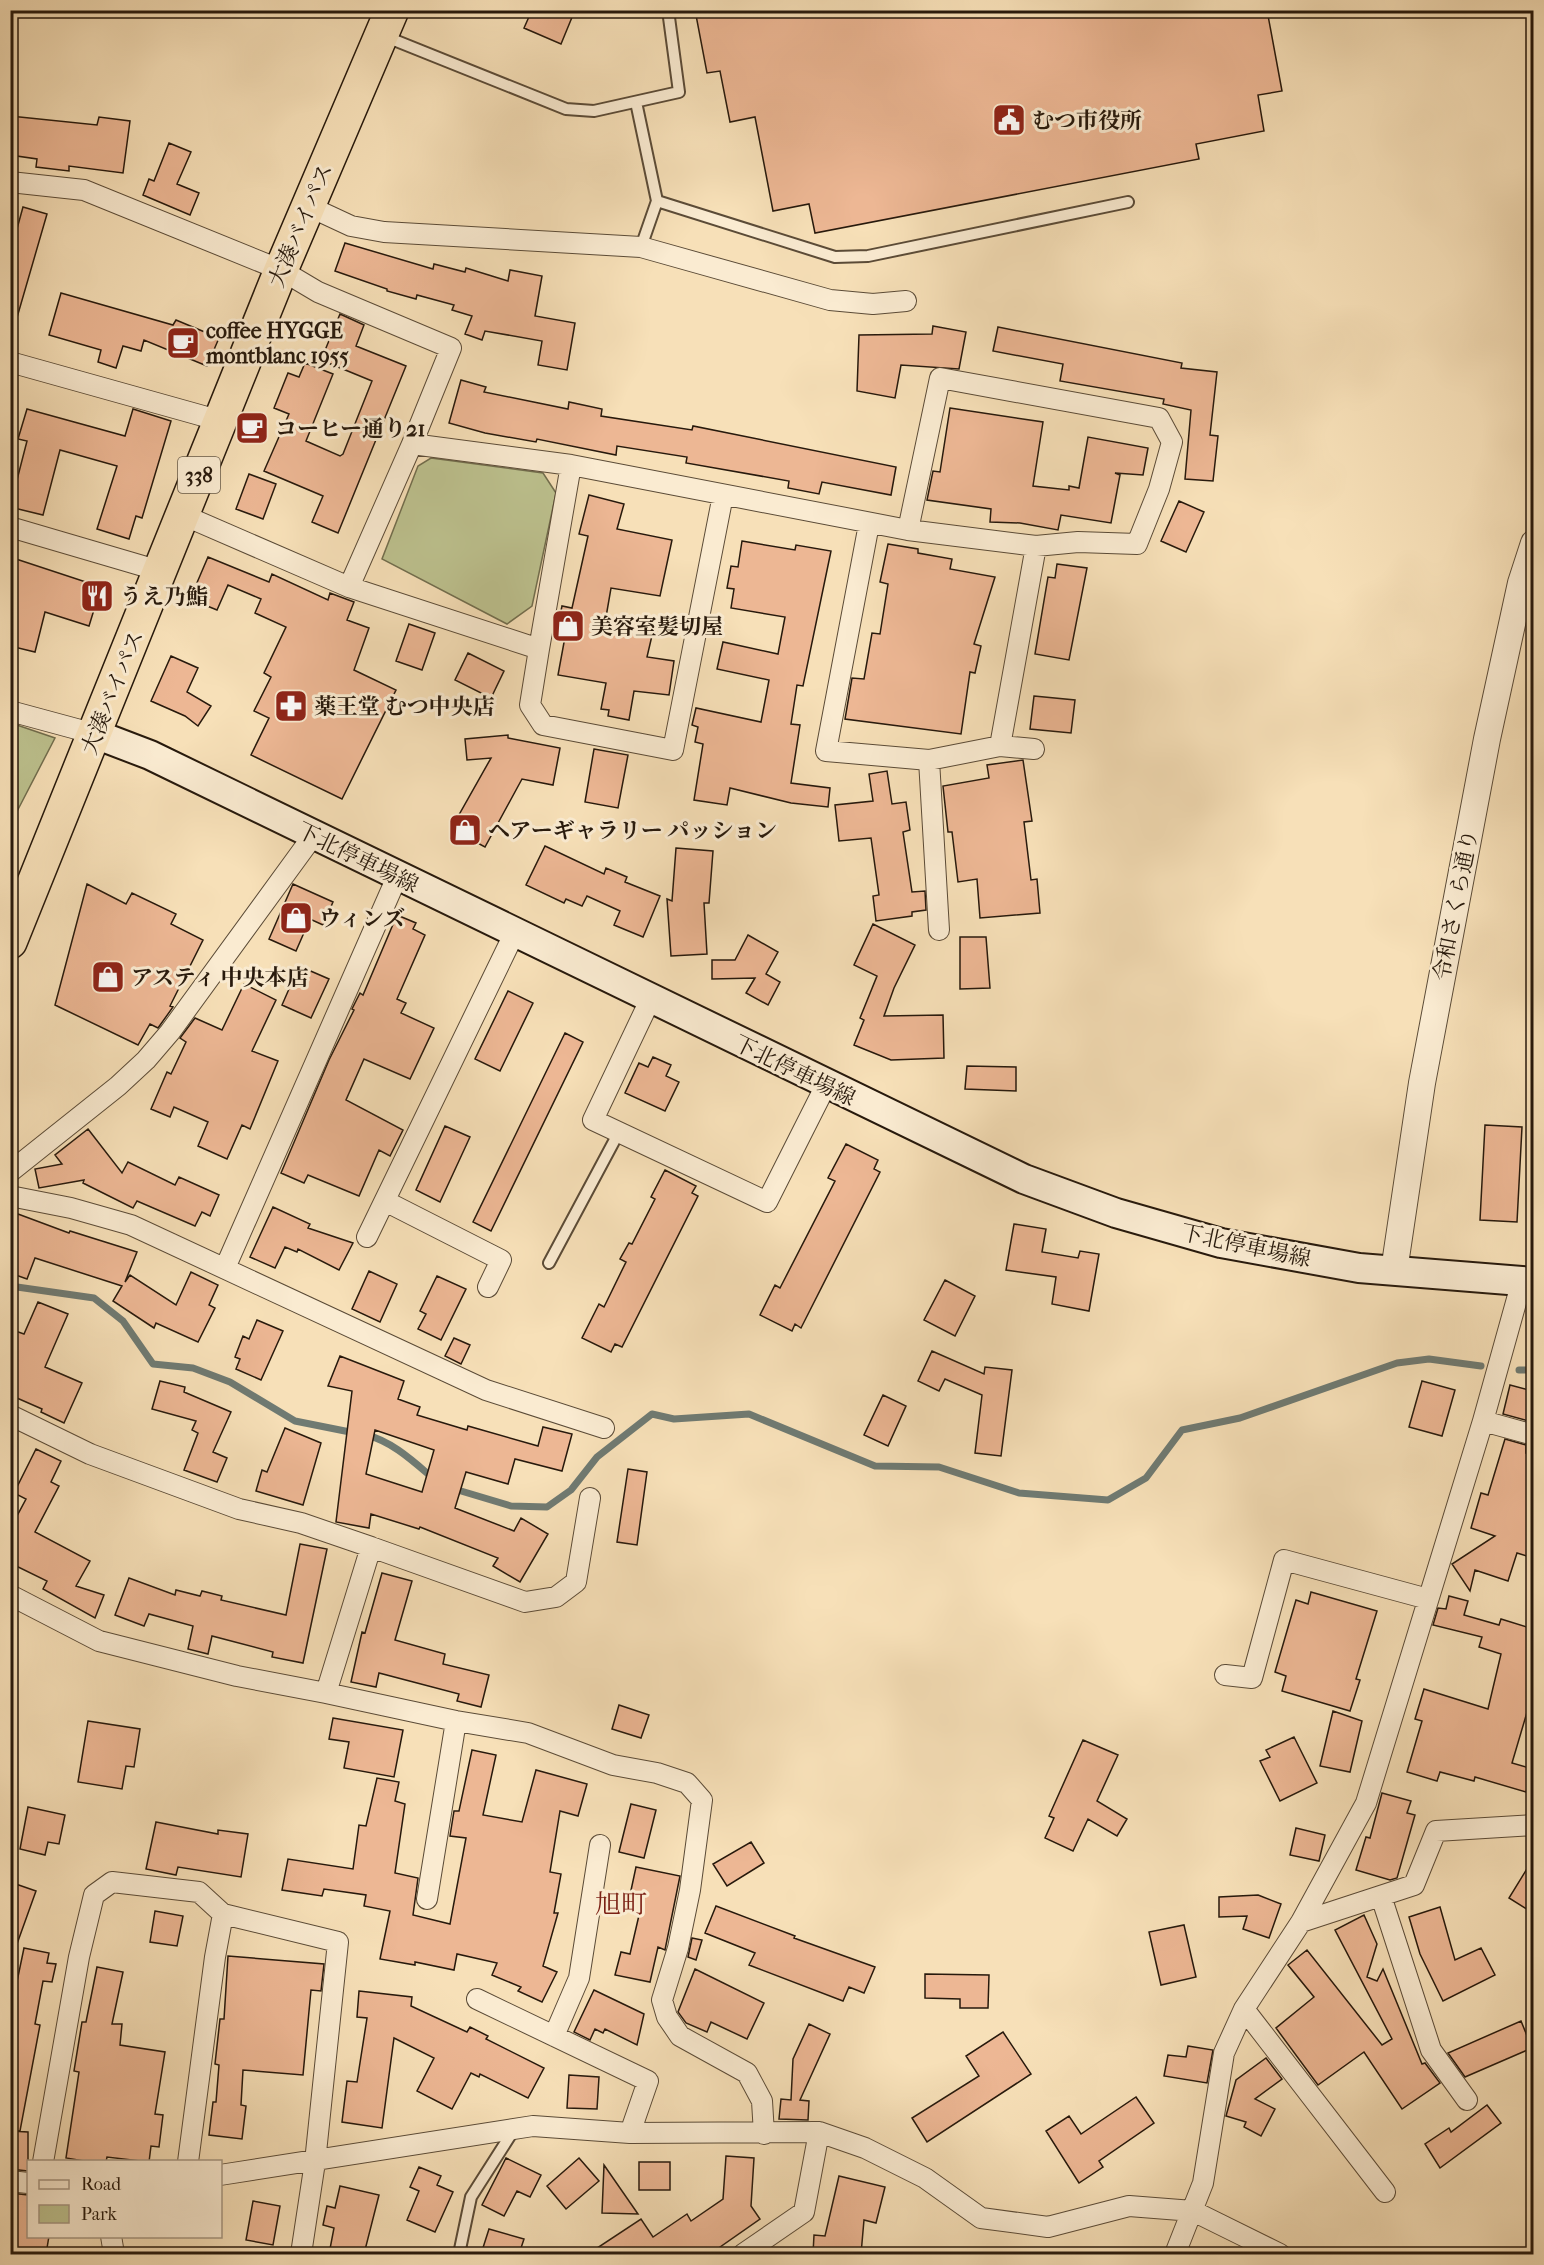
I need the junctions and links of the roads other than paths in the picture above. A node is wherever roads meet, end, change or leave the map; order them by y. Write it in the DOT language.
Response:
graph roads {
  1 [pos="668,10"];
  2 [pos="386,23"];
  3 [pos="636,102"];
  4 [pos="10,182"];
  5 [pos="657,201"];
  6 [pos="1128,202"];
  7 [pos="308,206"];
  8 [pos="641,247"];
  9 [pos="281,270"];
  10 [pos="906,301"];
  11 [pos="10,362"];
  12 [pos="221,422"];
  13 [pos="411,444"];
  14 [pos="571,465"];
  15 [pos="723,495"];
  16 [pos="183,515"];
  17 [pos="869,524"];
  18 [pos="10,527"];
  19 [pos="908,530"];
  20 [pos="1533,543"];
  21 [pos="1036,546"];
  22 [pos="160,571"];
  23 [pos="349,586"];
  24 [pos="539,649"];
  25 [pos="10,711"];
  26 [pos="95,734"];
  27 [pos="1000,746"];
  28 [pos="1034,749"];
  29 [pos="929,760"];
  30 [pos="313,836"];
  31 [pos="397,877"];
  32 [pos="939,930"];
  33 [pos="514,934"];
  34 [pos="10,942"];
  35 [pos="650,1000"];
  36 [pos="826,1085"];
  37 [pos="619,1132"];
  38 [pos="10,1172"];
  39 [pos="10,1196"];
  40 [pos="385,1200"];
  41 [pos="367,1237"];
  42 [pos="549,1263"];
  43 [pos="225,1268"];
  44 [pos="1394,1271"];
  45 [pos="1528,1282"];
  46 [pos="488,1287"];
  47 [pos="10,1415"];
  48 [pos="1483,1421"];
  49 [pos="604,1428"];
  50 [pos="1533,1435"];
  51 [pos="590,1498"];
  52 [pos="371,1547"];
  53 [pos="10,1595"];
  54 [pos="1428,1599"];
  55 [pos="1224,1675"];
  56 [pos="326,1693"];
  57 [pos="456,1721"];
  58 [pos="1533,1825"];
  59 [pos="600,1845"];
  60 [pos="1381,1896"];
  61 [pos="427,1899"];
  62 [pos="223,1914"];
  63 [pos="1301,1922"];
  64 [pos="477,1999"];
  65 [pos="1244,2008"];
  66 [pos="554,2036"];
  67 [pos="1467,2100"];
  68 [pos="515,2128"];
  69 [pos="819,2132"];
  70 [pos="630,2133"];
  71 [pos="764,2134"];
  72 [pos="43,2160"];
  73 [pos="188,2160"];
  74 [pos="315,2162"];
  75 [pos="222,2175"];
  76 [pos="10,2181"];
  77 [pos="27,2183"];
  78 [pos="1385,2192"];
  79 [pos="1193,2211"];
  80 [pos="111,2238"];
  81 [pos="114,2254"];
  82 [pos="301,2254"];
  83 [pos="459,2254"];
  84 [pos="743,2254"];
  85 [pos="1175,2254"];
  86 [pos="1280,2254"];
  1 -- 3 [label="lane"];
  2 -- 3 [label="lane"];
  2 -- 7 [label="highway, 大湊バイパス / 338"];
  3 -- 5 [label="lane"];
  4 -- 9 [label="street"];
  5 -- 6 [label="lane"];
  5 -- 8 [label="lane"];
  7 -- 8 [label="street"];
  7 -- 9 [label="highway, 大湊バイパス / 338"];
  8 -- 10 [label="street"];
  9 -- 12 [label="highway, 大湊バイパス / 338"];
  9 -- 13 [label="street"];
  11 -- 12 [label="street"];
  12 -- 16 [label="highway, 大湊バイパス / 338"];
  13 -- 14 [label="street"];
  13 -- 23 [label="street"];
  14 -- 15 [label="street"];
  14 -- 24 [label="street"];
  15 -- 17 [label="street"];
  15 -- 24 [label="street"];
  16 -- 22 [label="highway, 大湊バイパス / 338"];
  16 -- 23 [label="street"];
  17 -- 19 [label="street"];
  17 -- 29 [label="street"];
  18 -- 22 [label="street"];
  19 -- 21 [label="street"];
  19 -- 21 [label="street"];
  20 -- 44 [label="street, 令和さくら通り"];
  21 -- 27 [label="street"];
  22 -- 26 [label="highway, 大湊バイパス / 338"];
  23 -- 24 [label="street"];
  25 -- 26 [label="street"];
  26 -- 30 [label="main road, 下北停車場線"];
  26 -- 34 [label="highway, 大湊バイパス / 338"];
  27 -- 28 [label="street"];
  27 -- 29 [label="street"];
  29 -- 32 [label="street"];
  30 -- 31 [label="main road, 下北停車場線"];
  30 -- 38 [label="street"];
  31 -- 33 [label="main road, 下北停車場線"];
  31 -- 43 [label="street"];
  33 -- 35 [label="main road, 下北停車場線"];
  33 -- 40 [label="street"];
  35 -- 36 [label="main road, 下北停車場線"];
  35 -- 37 [label="street"];
  36 -- 37 [label="street"];
  36 -- 44 [label="main road, 下北停車場線"];
  37 -- 42 [label="lane"];
  39 -- 43 [label="street"];
  40 -- 41 [label="street"];
  40 -- 46 [label="street"];
  43 -- 49 [label="street"];
  44 -- 45 [label="main road, 下北停車場線"];
  45 -- 48 [label="street"];
  47 -- 52 [label="street"];
  48 -- 50 [label="street"];
  48 -- 54 [label="street"];
  51 -- 52 [label="street"];
  52 -- 56 [label="street"];
  53 -- 56 [label="street"];
  54 -- 55 [label="street"];
  54 -- 63 [label="street"];
  56 -- 57 [label="street"];
  57 -- 61 [label="street"];
  57 -- 71 [label="street"];
  58 -- 60 [label="street"];
  59 -- 66 [label="street"];
  60 -- 63 [label="street"];
  60 -- 67 [label="street"];
  62 -- 72 [label="street"];
  62 -- 73 [label="street"];
  62 -- 74 [label="street"];
  63 -- 65 [label="street"];
  64 -- 66 [label="street"];
  65 -- 78 [label="street"];
  65 -- 79 [label="street"];
  66 -- 70 [label="street"];
  68 -- 70 [label="street"];
  68 -- 74 [label="street"];
  68 -- 83 [label="lane"];
  69 -- 71 [label="street"];
  69 -- 79 [label="street"];
  69 -- 84 [label="street"];
  70 -- 71 [label="street"];
  74 -- 75 [label="street"];
  74 -- 82 [label="street"];
  76 -- 77 [label="street"];
  79 -- 85 [label="street"];
  79 -- 86 [label="street"];
  80 -- 81 [label="street"];
}
